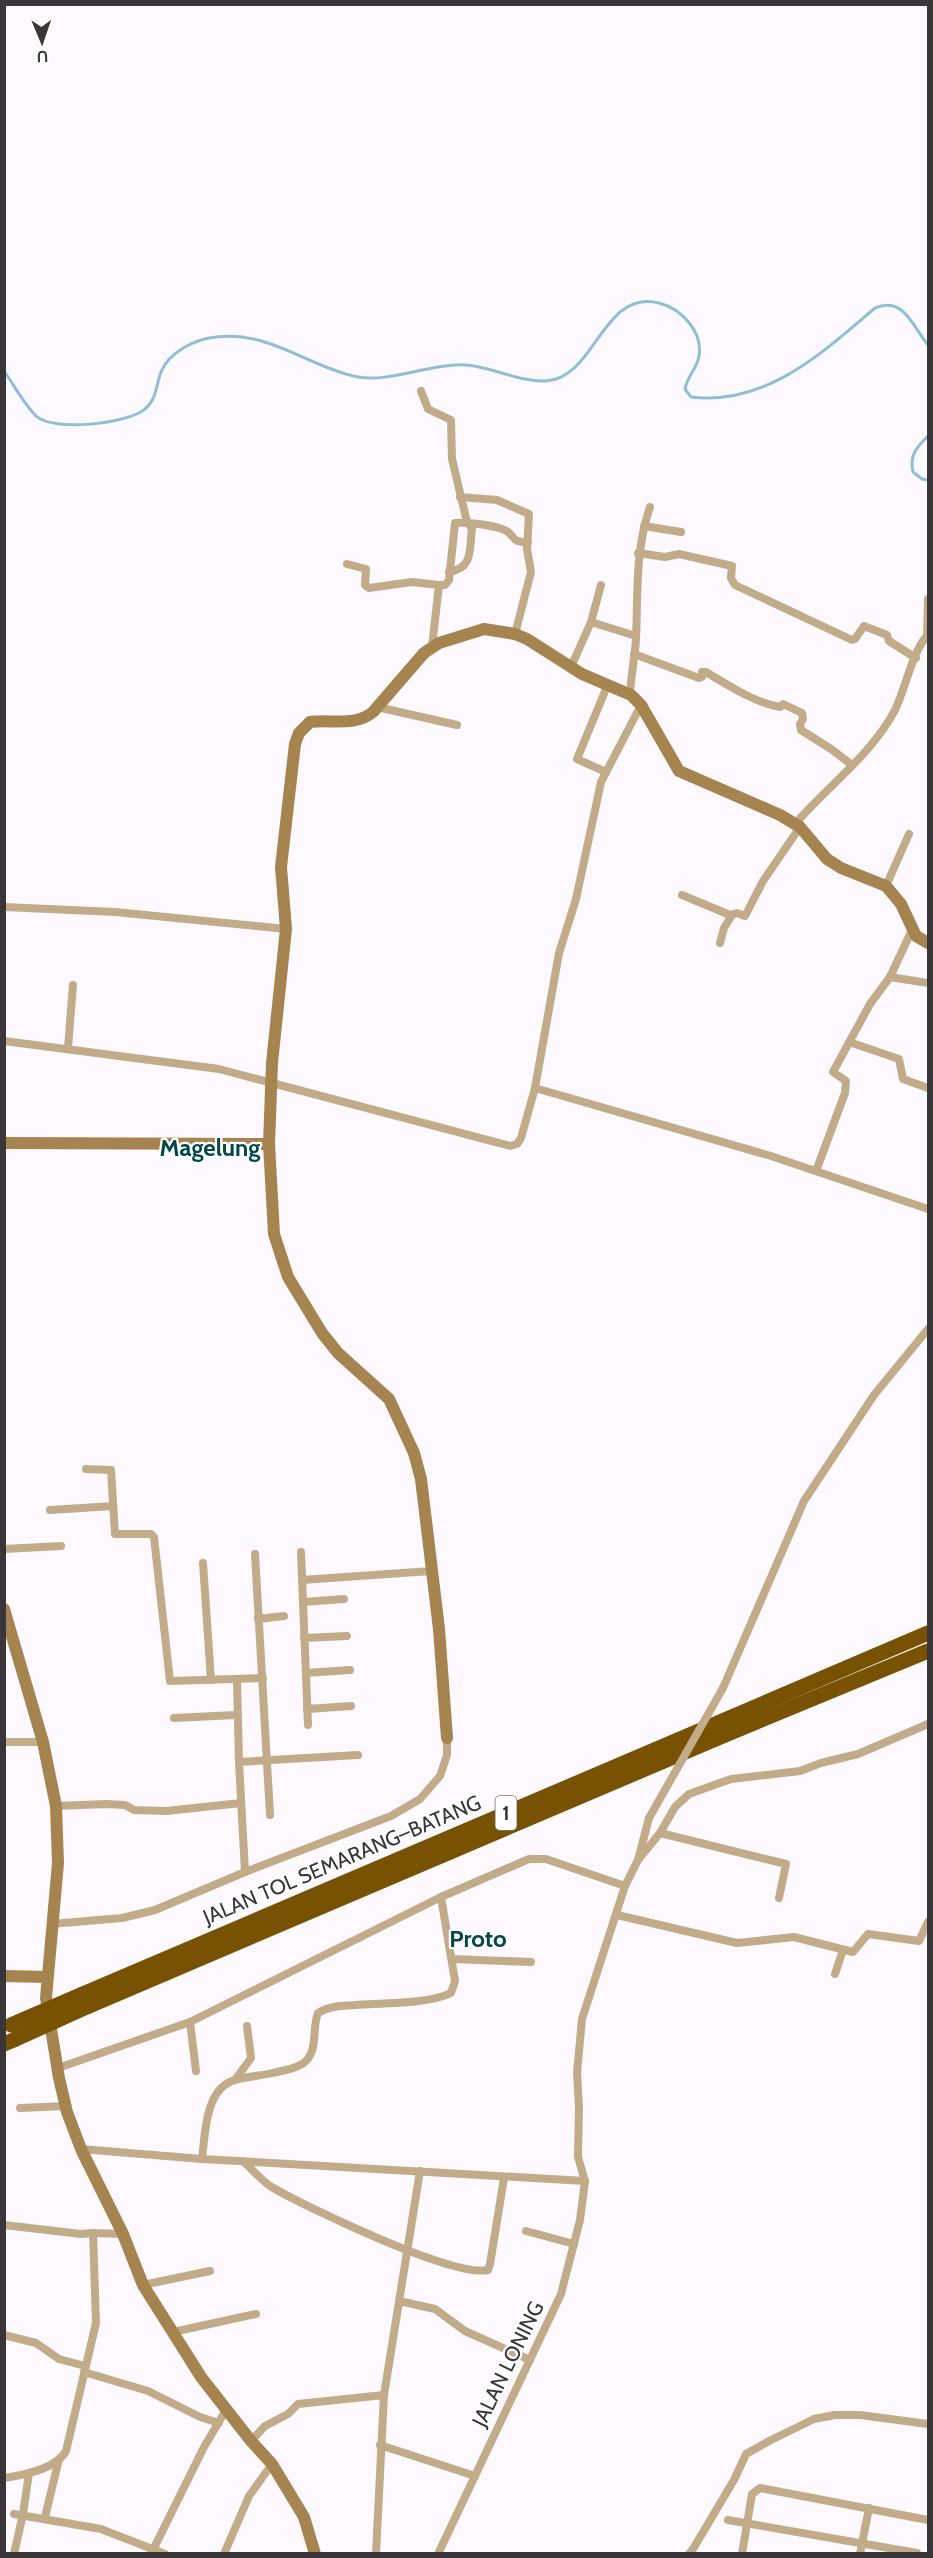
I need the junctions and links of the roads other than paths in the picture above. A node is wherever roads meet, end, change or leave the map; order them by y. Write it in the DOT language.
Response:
graph roads {
  1 [pos="421,392"];
  2 [pos="460,497"];
  3 [pos="650,507"];
  4 [pos="467,522"];
  5 [pos="644,526"];
  6 [pos="681,532"];
  7 [pos="528,543"];
  8 [pos="638,553"];
  9 [pos="347,564"];
  10 [pos="450,572"];
  11 [pos="439,585"];
  12 [pos="602,585"];
  13 [pos="928,599"];
  14 [pos="591,622"];
  15 [pos="515,634"];
  16 [pos="928,635"];
  17 [pos="636,636"];
  18 [pos="432,647"];
  19 [pos="634,654"];
  20 [pos="916,658"];
  21 [pos="571,667"];
  22 [pos="608,684"];
  23 [pos="630,694"];
  24 [pos="641,705"];
  25 [pos="377,707"];
  26 [pos="457,725"];
  27 [pos="852,765"];
  28 [pos="606,772"];
  29 [pos="798,826"];
  30 [pos="909,834"];
  31 [pos="886,886"];
  32 [pos="682,895"];
  33 [pos="4,907"];
  34 [pos="732,915"];
  35 [pos="286,929"];
  36 [pos="912,930"];
  37 [pos="720,943"];
  38 [pos="928,943"];
  39 [pos="890,977"];
  40 [pos="928,983"];
  41 [pos="73,985"];
  42 [pos="4,1041"];
  43 [pos="849,1042"];
  44 [pos="68,1048"];
  45 [pos="271,1084"];
  46 [pos="535,1088"];
  47 [pos="928,1088"];
  48 [pos="4,1143"];
  49 [pos="269,1144"];
  50 [pos="816,1171"];
  51 [pos="928,1209"];
  52 [pos="928,1329"];
  53 [pos="86,1469"];
  54 [pos="113,1506"];
  55 [pos="50,1509"];
  56 [pos="61,1546"];
  57 [pos="4,1549"];
  58 [pos="301,1552"];
  59 [pos="255,1554"];
  60 [pos="203,1563"];
  61 [pos="431,1571"];
  62 [pos="302,1580"];
  63 [pos="344,1599"];
  64 [pos="303,1602"];
  65 [pos="4,1609"];
  66 [pos="284,1616"];
  67 [pos="258,1619"];
  68 [pos="928,1633"];
  69 [pos="347,1636"];
  70 [pos="304,1638"];
  71 [pos="928,1651"];
  72 [pos="350,1670"];
  73 [pos="306,1673"];
  74 [pos="263,1678"];
  75 [pos="237,1679"];
  76 [pos="211,1680"];
  77 [pos="351,1706"];
  78 [pos="307,1709"];
  79 [pos="236,1715"];
  80 [pos="174,1718"];
  81 [pos="928,1724"];
  82 [pos="308,1725"];
  83 [pos="447,1738"];
  84 [pos="4,1742"];
  85 [pos="43,1742"];
  86 [pos="358,1755"];
  87 [pos="268,1760"];
  88 [pos="239,1762"];
  89 [pos="242,1803"];
  90 [pos="56,1806"];
  91 [pos="270,1815"];
  92 [pos="660,1833"];
  93 [pos="638,1860"];
  94 [pos="245,1872"];
  95 [pos="625,1886"];
  96 [pos="441,1897"];
  97 [pos="779,1898"];
  98 [pos="617,1915"];
  99 [pos="928,1922"];
  100 [pos="51,1924"];
  101 [pos="843,1950"];
  102 [pos="452,1959"];
  103 [pos="531,1962"];
  104 [pos="835,1974"];
  105 [pos="4,1976"];
  106 [pos="47,1977"];
  107 [pos="86,2000"];
  108 [pos="190,2022"];
  109 [pos="247,2026"];
  110 [pos="9,2034"];
  111 [pos="58,2068"];
  112 [pos="196,2071"];
  113 [pos="235,2080"];
  114 [pos="66,2106"];
  115 [pos="20,2108"];
  116 [pos="81,2149"];
  117 [pos="202,2159"];
  118 [pos="243,2161"];
  119 [pos="420,2171"];
  120 [pos="504,2178"];
  121 [pos="585,2181"];
  122 [pos="4,2225"];
  123 [pos="526,2231"];
  124 [pos="93,2233"];
  125 [pos="123,2234"];
  126 [pos="574,2244"];
  127 [pos="408,2251"];
  128 [pos="210,2271"];
  129 [pos="143,2285"];
  130 [pos="399,2301"];
  131 [pos="256,2314"];
  132 [pos="173,2332"];
  133 [pos="4,2335"];
  134 [pos="530,2360"];
  135 [pos="84,2369"];
  136 [pos="384,2395"];
  137 [pos="226,2410"];
  138 [pos="219,2423"];
  139 [pos="928,2424"];
  140 [pos="250,2441"];
  141 [pos="380,2445"];
  142 [pos="59,2459"];
  143 [pos="270,2466"];
  144 [pos="29,2473"];
  145 [pos="475,2476"];
  146 [pos="4,2478"];
  147 [pos="869,2508"];
  148 [pos="19,2514"];
  149 [pos="45,2517"];
  150 [pos="728,2520"];
  151 [pos="928,2520"];
  152 [pos="747,2523"];
  153 [pos="862,2542"];
  154 [pos="153,2551"];
  155 [pos="14,2553"];
  156 [pos="165,2553"];
  157 [pos="224,2553"];
  158 [pos="315,2553"];
  159 [pos="376,2553"];
  160 [pos="438,2553"];
  161 [pos="689,2553"];
  162 [pos="742,2553"];
  163 [pos="860,2553"];
  164 [pos="918,2553"];
  1 -- 2 [label="street"];
  2 -- 4 [label="street"];
  2 -- 7 [label="street"];
  3 -- 5 [label="street"];
  4 -- 7 [label="street"];
  4 -- 10 [label="street"];
  4 -- 10 [label="street"];
  5 -- 6 [label="street"];
  5 -- 8 [label="street"];
  7 -- 15 [label="street"];
  8 -- 17 [label="street"];
  8 -- 20 [label="street"];
  9 -- 11 [label="street"];
  10 -- 11 [label="street"];
  11 -- 18 [label="street"];
  12 -- 14 [label="street"];
  13 -- 16 [label="street"];
  14 -- 17 [label="street"];
  14 -- 21 [label="street"];
  15 -- 18 [label="street"];
  15 -- 21 [label="street"];
  16 -- 20 [label="street"];
  17 -- 19 [label="street"];
  18 -- 25 [label="street"];
  19 -- 23 [label="street"];
  19 -- 27 [label="street"];
  20 -- 27 [label="street"];
  21 -- 22 [label="street"];
  22 -- 23 [label="street"];
  22 -- 28 [label="street"];
  23 -- 24 [label="street"];
  24 -- 28 [label="street"];
  24 -- 29 [label="street"];
  25 -- 26 [label="street"];
  25 -- 35 [label="street"];
  27 -- 29 [label="street"];
  28 -- 46 [label="street"];
  29 -- 31 [label="street"];
  29 -- 34 [label="street"];
  30 -- 31 [label="street"];
  31 -- 36 [label="street"];
  32 -- 34 [label="street"];
  33 -- 35 [label="street"];
  34 -- 37 [label="street"];
  35 -- 45 [label="street"];
  36 -- 38 [label="street"];
  36 -- 39 [label="street"];
  39 -- 40 [label="street"];
  39 -- 43 [label="street"];
  41 -- 44 [label="street"];
  42 -- 44 [label="street"];
  43 -- 47 [label="street"];
  43 -- 50 [label="street"];
  44 -- 45 [label="street"];
  45 -- 46 [label="street"];
  45 -- 49 [label="street"];
  46 -- 50 [label="street"];
  48 -- 49 [label="street"];
  49 -- 61 [label="street"];
  50 -- 51 [label="street"];
  52 -- 93 [label="street, bridge"];
  53 -- 54 [label="street"];
  54 -- 55 [label="street"];
  54 -- 76 [label="street"];
  56 -- 57 [label="street"];
  58 -- 62 [label="street"];
  59 -- 67 [label="street"];
  60 -- 76 [label="street"];
  61 -- 62 [label="street"];
  61 -- 83 [label="street"];
  62 -- 64 [label="street"];
  63 -- 64 [label="street"];
  64 -- 70 [label="street"];
  65 -- 85 [label="street"];
  66 -- 67 [label="street"];
  67 -- 74 [label="street"];
  68 -- 107 [label="highway, JALAN TOL SEMARANG–BATANG / 1"];
  69 -- 70 [label="street"];
  70 -- 73 [label="street"];
  71 -- 107 [label="highway, JALAN TOL SEMARANG–BATANG / 1"];
  72 -- 73 [label="street"];
  73 -- 78 [label="street"];
  74 -- 75 [label="street"];
  74 -- 87 [label="street"];
  75 -- 76 [label="street"];
  75 -- 79 [label="street"];
  77 -- 78 [label="street"];
  78 -- 82 [label="street"];
  79 -- 80 [label="street"];
  79 -- 88 [label="street"];
  81 -- 92 [label="street"];
  83 -- 94 [label="street"];
  84 -- 85 [label="street"];
  85 -- 90 [label="street"];
  86 -- 87 [label="street"];
  87 -- 88 [label="street"];
  87 -- 91 [label="street"];
  88 -- 89 [label="street"];
  89 -- 90 [label="street"];
  89 -- 94 [label="street"];
  90 -- 100 [label="street"];
  92 -- 93 [label="street"];
  92 -- 97 [label="street"];
  93 -- 95 [label="street"];
  94 -- 100 [label="street"];
  95 -- 96 [label="street"];
  95 -- 98 [label="street"];
  96 -- 102 [label="street"];
  96 -- 108 [label="street"];
  98 -- 101 [label="street"];
  98 -- 121 [label="street"];
  99 -- 101 [label="street"];
  100 -- 106 [label="street"];
  101 -- 104 [label="street"];
  102 -- 103 [label="street"];
  102 -- 113 [label="street"];
  105 -- 106 [label="street"];
  106 -- 111 [label="street"];
  107 -- 110 [label="highway, JALAN TOL SEMARANG–BATANG / 1, bridge"];
  108 -- 111 [label="street"];
  108 -- 112 [label="street"];
  109 -- 113 [label="street"];
  111 -- 114 [label="street"];
  113 -- 117 [label="street"];
  114 -- 115 [label="street"];
  114 -- 116 [label="street"];
  116 -- 117 [label="street"];
  116 -- 125 [label="street"];
  117 -- 118 [label="street"];
  118 -- 119 [label="street"];
  118 -- 127 [label="street"];
  119 -- 120 [label="street"];
  119 -- 127 [label="street"];
  120 -- 121 [label="street"];
  120 -- 127 [label="street"];
  121 -- 126 [label="street, JALAN LONING"];
  122 -- 124 [label="street"];
  123 -- 126 [label="street"];
  124 -- 125 [label="street"];
  124 -- 135 [label="street"];
  125 -- 129 [label="street"];
  126 -- 134 [label="street, JALAN LONING"];
  127 -- 130 [label="street"];
  128 -- 129 [label="street"];
  129 -- 132 [label="street"];
  130 -- 134 [label="street"];
  130 -- 136 [label="street"];
  131 -- 132 [label="street"];
  132 -- 137 [label="street"];
  133 -- 135 [label="street"];
  134 -- 145 [label="street, JALAN LONING"];
  135 -- 138 [label="street"];
  135 -- 142 [label="street"];
  136 -- 140 [label="street"];
  136 -- 141 [label="street"];
  137 -- 138 [label="street"];
  137 -- 140 [label="street"];
  138 -- 154 [label="street"];
  139 -- 161 [label="street"];
  140 -- 143 [label="street"];
  141 -- 145 [label="street"];
  141 -- 159 [label="street"];
  142 -- 144 [label="street"];
  142 -- 149 [label="street"];
  143 -- 157 [label="street"];
  143 -- 158 [label="street"];
  144 -- 146 [label="street"];
  144 -- 148 [label="street"];
  145 -- 160 [label="street, JALAN LONING"];
  147 -- 151 [label="street"];
  147 -- 152 [label="street"];
  147 -- 153 [label="street"];
  148 -- 149 [label="street"];
  148 -- 155 [label="street"];
  149 -- 154 [label="street"];
  150 -- 152 [label="street"];
  152 -- 153 [label="street"];
  152 -- 162 [label="street"];
  153 -- 163 [label="street"];
  153 -- 164 [label="street"];
  154 -- 156 [label="street"];
}
